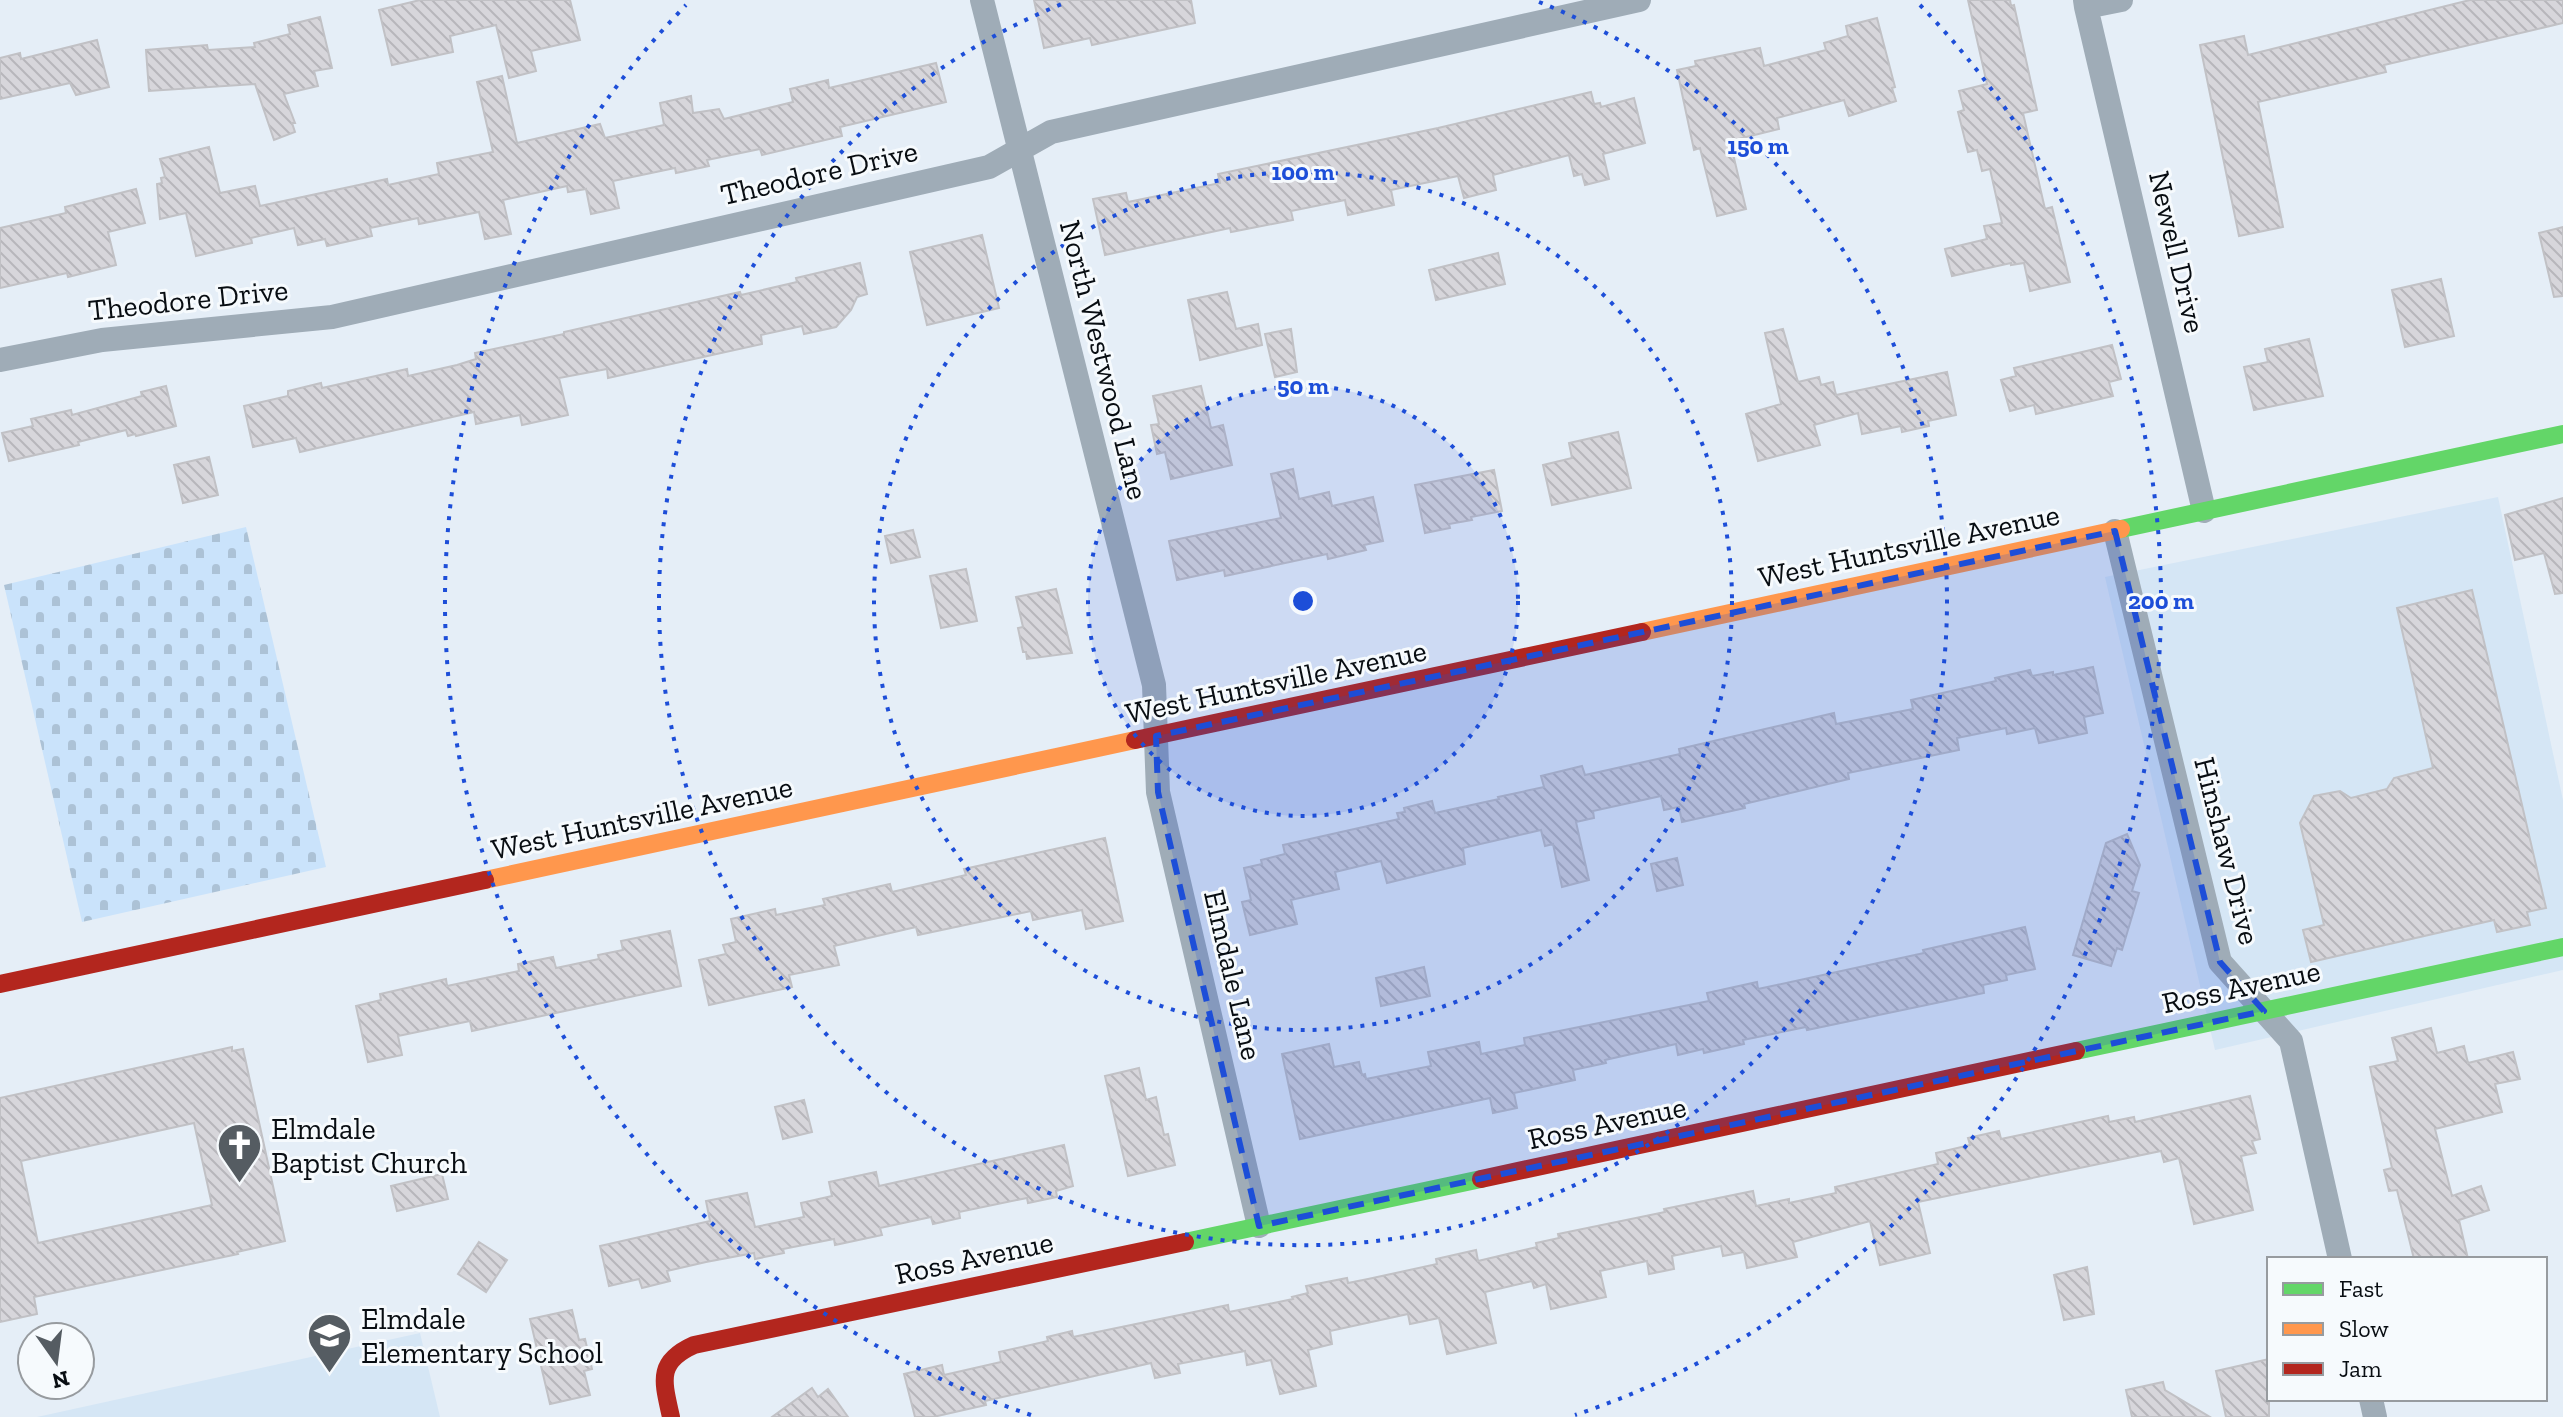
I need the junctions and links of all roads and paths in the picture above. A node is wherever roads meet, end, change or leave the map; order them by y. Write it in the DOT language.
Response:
graph roads {
  1 [pos="982,0"];
  2 [pos="1639,0"];
  3 [pos="2121,0"];
  4 [pos="2086,4"];
  5 [pos="1018,151"];
  6 [pos="0,360"];
  7 [pos="2563,434"];
  8 [pos="2204,511"];
  9 [pos="2115,531"];
  10 [pos="1156,736"];
  11 [pos="2563,947"];
  12 [pos="0,984"];
  13 [pos="2264,1011"];
  14 [pos="1259,1226"];
  15 [pos="2340,1257"];
  16 [pos="671,1417"];
  1 -- 5 [label="street, North Westwood Lane"];
  2 -- 5 [label="street, Theodore Drive"];
  3 -- 4 [label="street"];
  4 -- 8 [label="street, Newell Drive"];
  5 -- 6 [label="street, Theodore Drive"];
  5 -- 10 [label="street, North Westwood Lane"];
  7 -- 8 [label="main road, West Huntsville Avenue"];
  8 -- 9 [label="main road, West Huntsville Avenue"];
  9 -- 10 [label="main road, West Huntsville Avenue"];
  9 -- 13 [label="street, Hinshaw Drive"];
  10 -- 12 [label="main road, West Huntsville Avenue"];
  10 -- 14 [label="street, Elmdale Lane"];
  11 -- 13 [label="main road, Ross Avenue"];
  13 -- 14 [label="main road, Ross Avenue"];
  13 -- 15 [label="street, Hinshaw Drive"];
  14 -- 16 [label="main road, Ross Avenue"];
}
